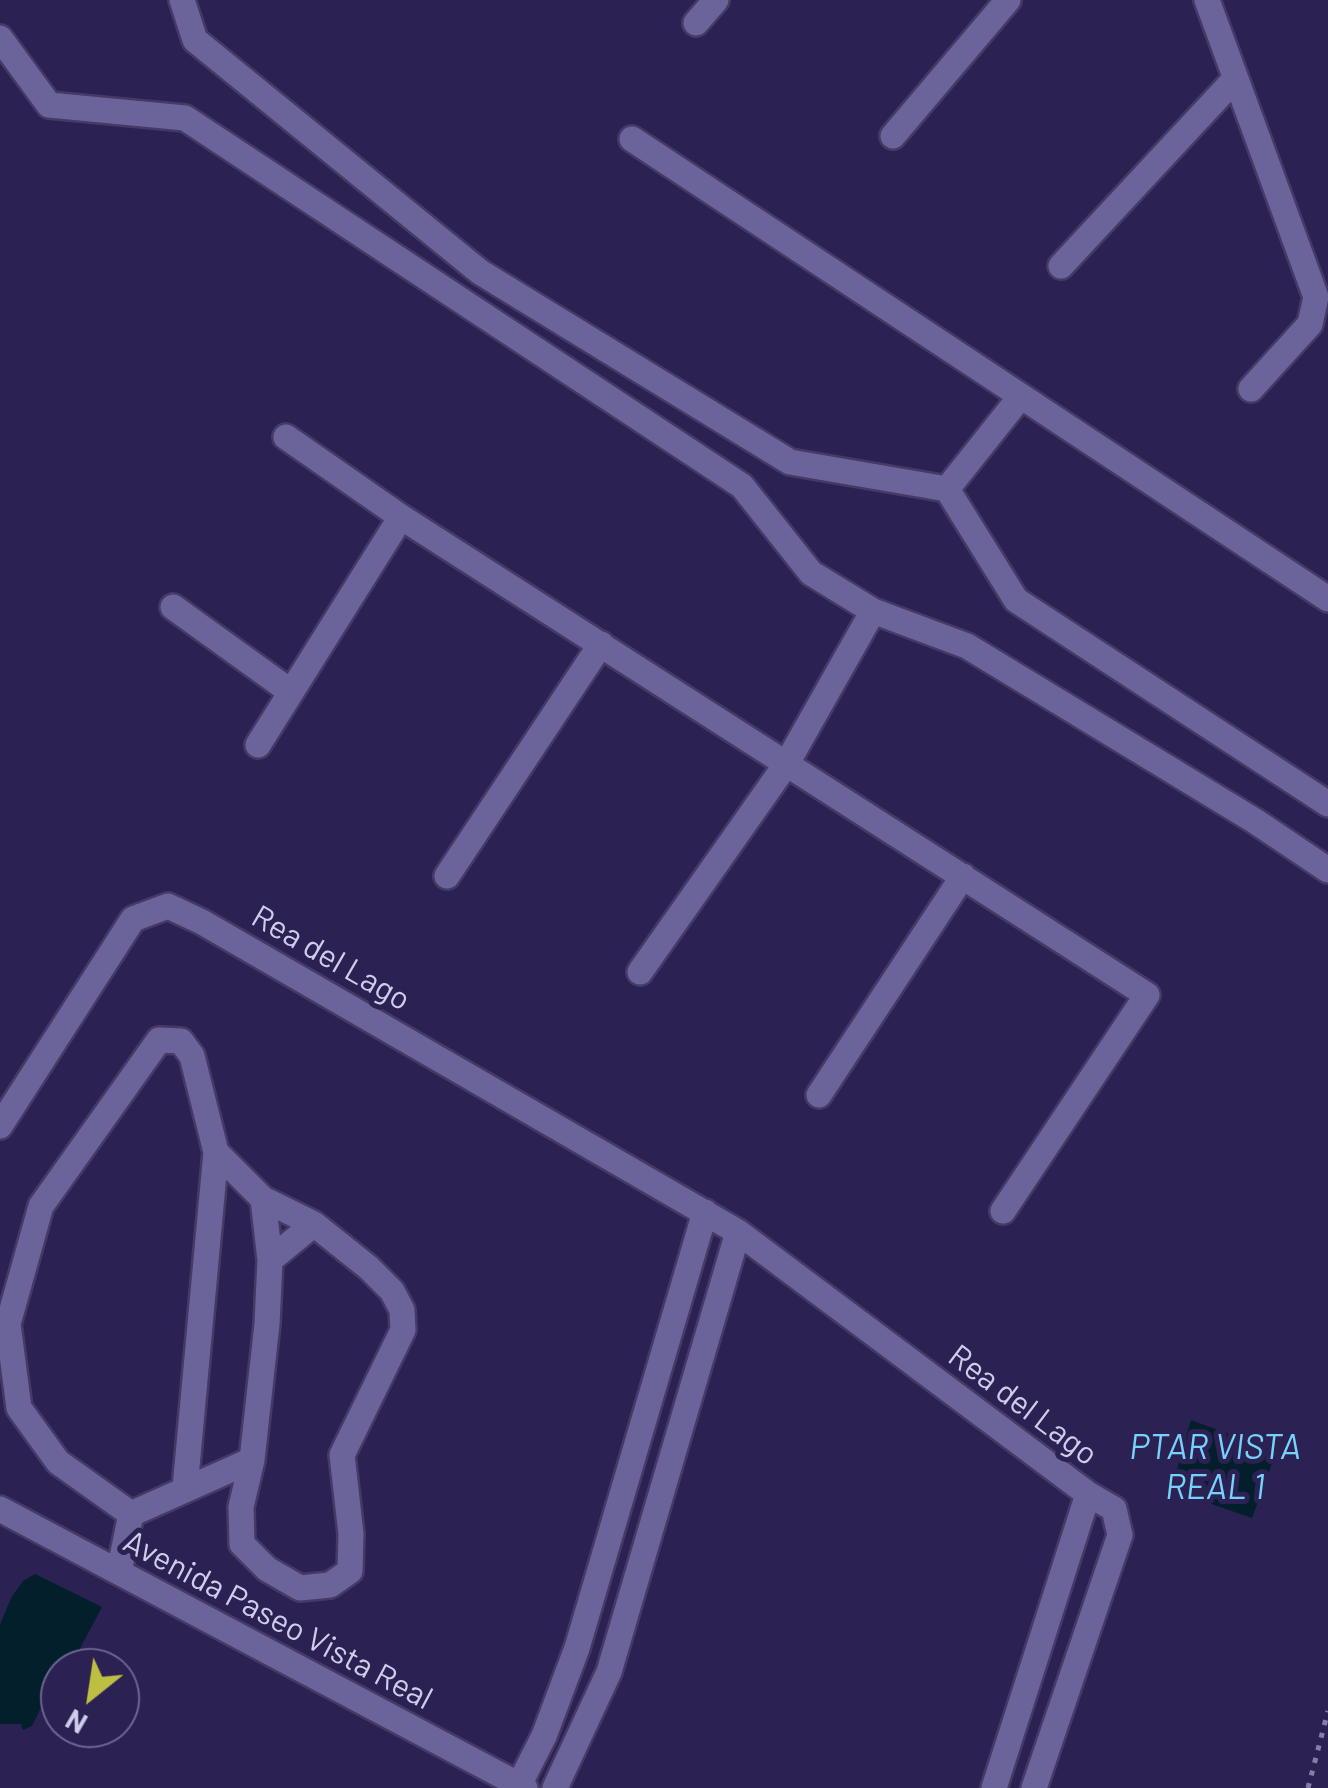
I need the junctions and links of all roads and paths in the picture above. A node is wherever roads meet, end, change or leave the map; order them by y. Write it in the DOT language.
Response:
graph roads {
  1 [pos="182,0"];
  2 [pos="716,0"];
  3 [pos="1008,0"];
  4 [pos="1208,0"];
  5 [pos="696,23"];
  6 [pos="0,38"];
  7 [pos="1235,79"];
  8 [pos="893,136"];
  9 [pos="632,139"];
  10 [pos="1062,266"];
  11 [pos="1251,389"];
  12 [pos="1021,396"];
  13 [pos="286,438"];
  14 [pos="947,489"];
  15 [pos="402,516"];
  16 [pos="1328,600"];
  17 [pos="173,607"];
  18 [pos="873,611"];
  19 [pos="600,644"];
  20 [pos="291,692"];
  21 [pos="258,745"];
  22 [pos="786,763"];
  23 [pos="1328,804"];
  24 [pos="1328,870"];
  25 [pos="447,876"];
  26 [pos="963,876"];
  27 [pos="640,972"];
  28 [pos="819,1095"];
  29 [pos="0,1126"];
  30 [pos="216,1152"];
  31 [pos="262,1198"];
  32 [pos="1003,1211"];
  33 [pos="705,1212"];
  34 [pos="314,1224"];
  35 [pos="738,1232"];
  36 [pos="270,1260"];
  37 [pos="252,1460"];
  38 [pos="186,1488"];
  39 [pos="1088,1494"];
  40 [pos="0,1509"];
  41 [pos="131,1514"];
  42 [pos="118,1572"];
  43 [pos="1328,1711"];
  44 [pos="522,1786"];
  45 [pos="555,1788"];
  46 [pos="994,1788"];
  47 [pos="1034,1788"];
  48 [pos="1308,1788"];
  1 -- 14 [label="street"];
  2 -- 5 [label="street"];
  3 -- 8 [label="street"];
  4 -- 7 [label="street"];
  6 -- 18 [label="street"];
  7 -- 10 [label="street"];
  7 -- 11 [label="street"];
  9 -- 12 [label="street"];
  12 -- 14 [label="street"];
  12 -- 16 [label="street"];
  13 -- 15 [label="street"];
  14 -- 23 [label="street"];
  15 -- 19 [label="street"];
  15 -- 20 [label="street"];
  17 -- 20 [label="street"];
  18 -- 22 [label="street"];
  18 -- 24 [label="street"];
  19 -- 22 [label="street"];
  19 -- 25 [label="street"];
  20 -- 21 [label="street"];
  22 -- 26 [label="street"];
  22 -- 27 [label="street"];
  26 -- 28 [label="street"];
  26 -- 32 [label="street"];
  29 -- 33 [label="street, Rea del Lago"];
  30 -- 31 [label="street"];
  30 -- 38 [label="street"];
  30 -- 41 [label="street"];
  31 -- 34 [label="street"];
  31 -- 36 [label="street"];
  33 -- 35 [label="street, Rea del Lago"];
  33 -- 44 [label="street"];
  34 -- 36 [label="street"];
  34 -- 37 [label="street"];
  35 -- 39 [label="street, Rea del Lago"];
  35 -- 45 [label="street"];
  36 -- 37 [label="street"];
  37 -- 38 [label="street"];
  38 -- 41 [label="street"];
  39 -- 46 [label="street"];
  39 -- 47 [label="street, Rea del Lago"];
  40 -- 42 [label="street, Avenida Paseo Vista Real"];
  41 -- 42 [label="street"];
  42 -- 44 [label="street, Avenida Paseo Vista Real"];
  43 -- 48 [label="path"];
}
